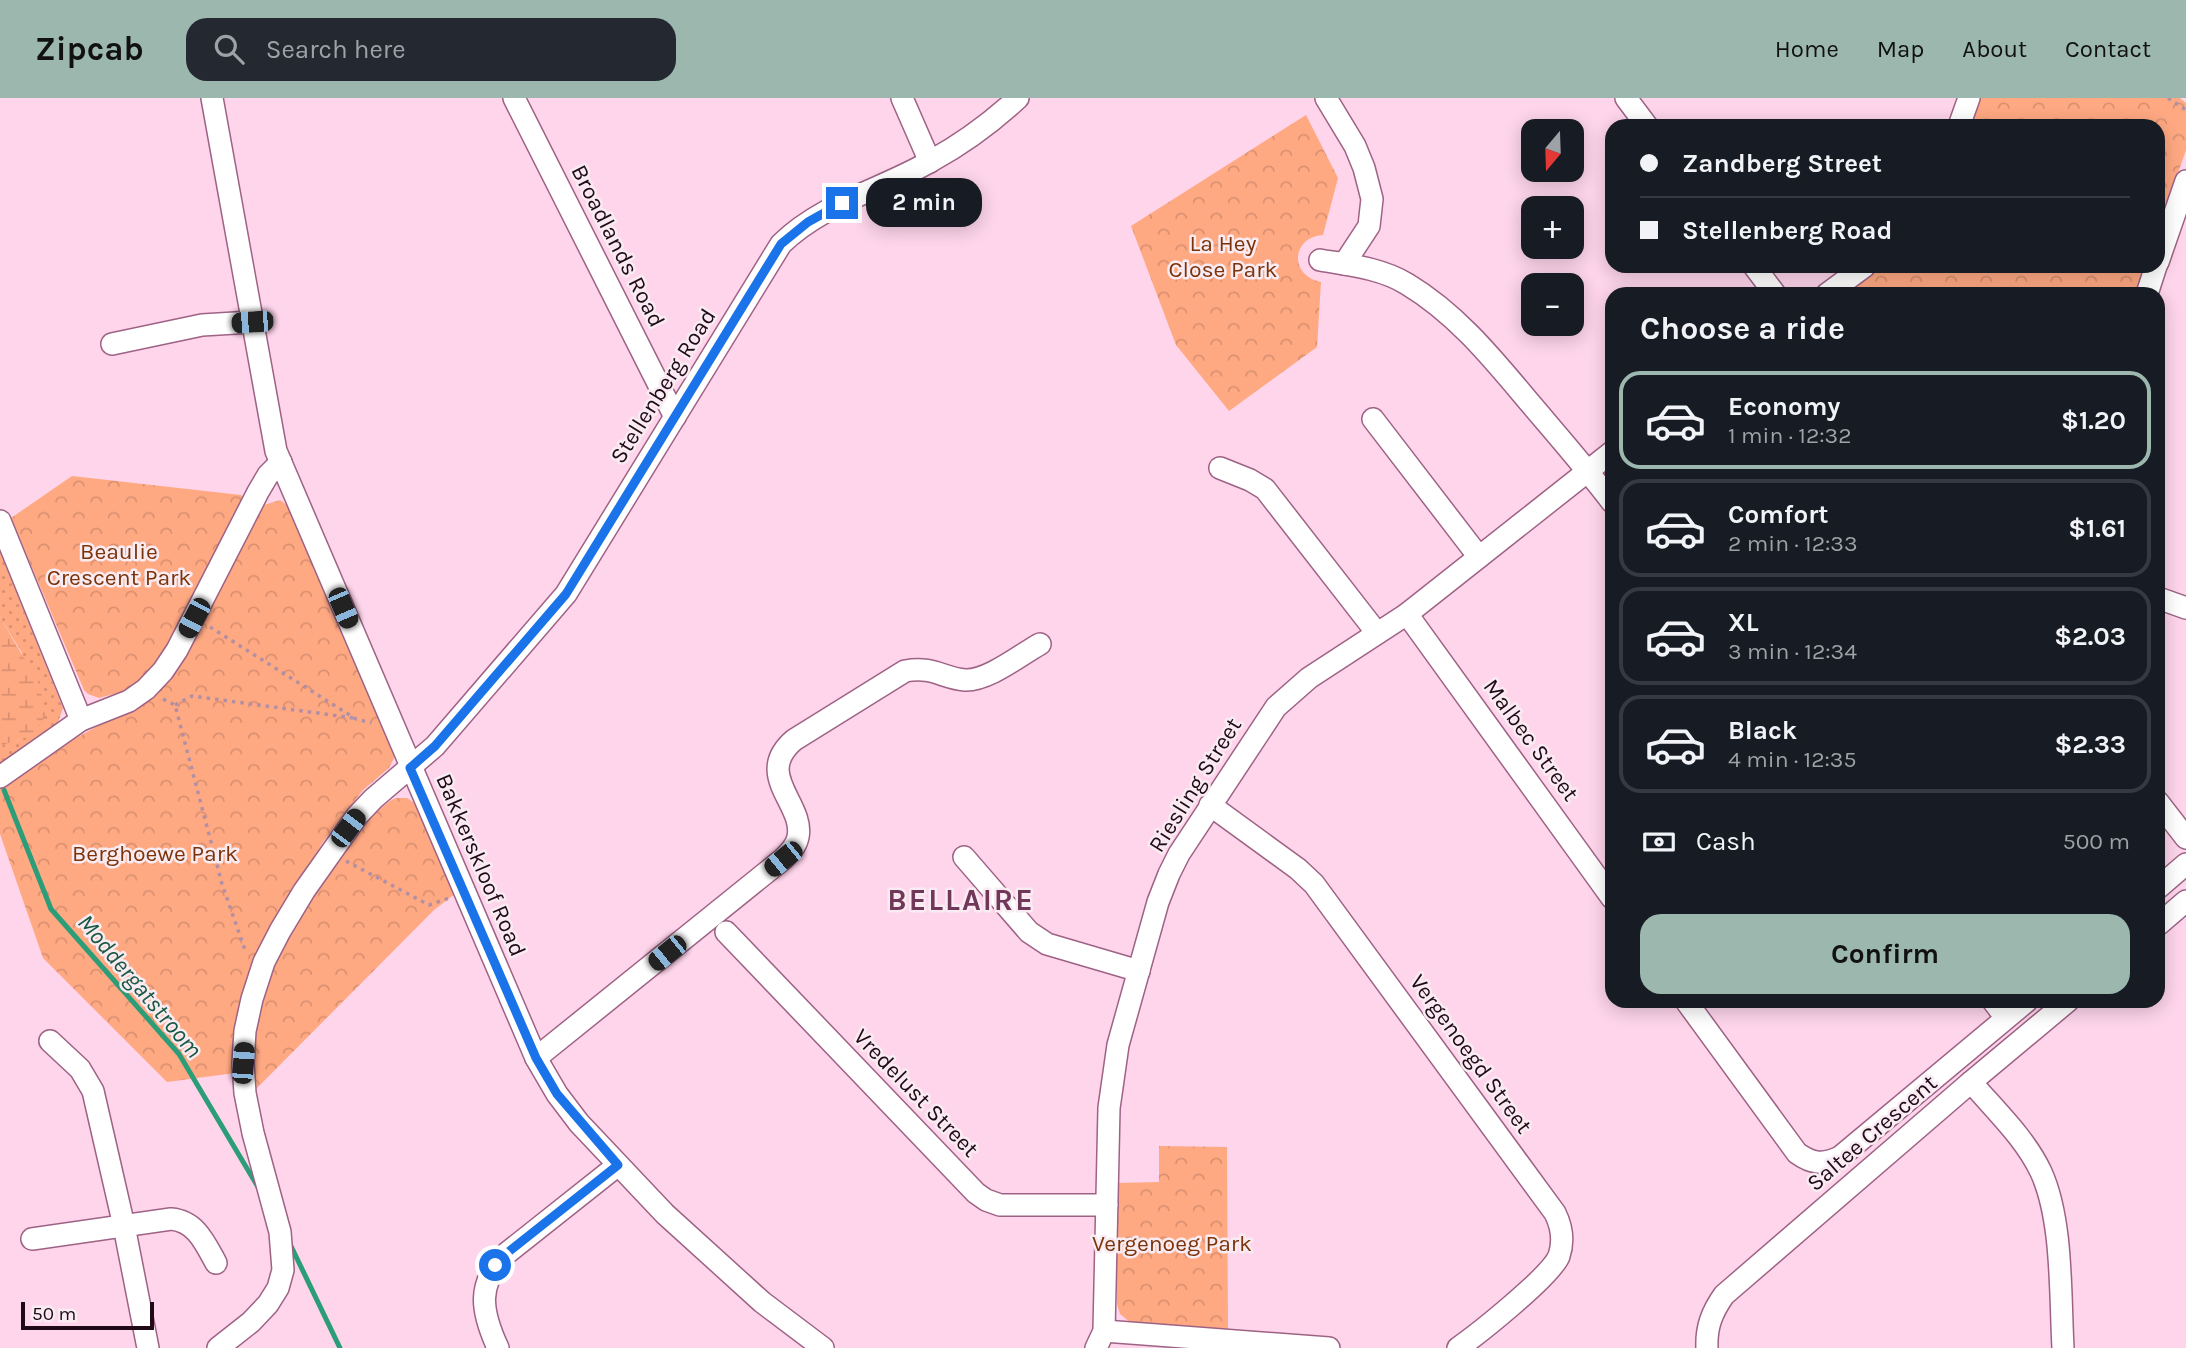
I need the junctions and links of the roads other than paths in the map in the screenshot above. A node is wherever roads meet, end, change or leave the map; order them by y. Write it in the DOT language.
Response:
graph roads {
  1 [pos="212,98"];
  2 [pos="514,98"];
  3 [pos="902,98"];
  4 [pos="1018,98"];
  5 [pos="1326,98"];
  6 [pos="1969,98"];
  7 [pos="1962,119"];
  8 [pos="930,162"];
  9 [pos="2186,181"];
  10 [pos="2165,241"];
  11 [pos="1320,260"];
  12 [pos="1344,264"];
  13 [pos="1856,273"];
  14 [pos="1836,287"];
  15 [pos="252,322"];
  16 [pos="112,344"];
  17 [pos="675,418"];
  18 [pos="1373,419"];
  19 [pos="1605,458"];
  20 [pos="281,462"];
  21 [pos="1220,468"];
  22 [pos="1588,471"];
  23 [pos="1605,493"];
  24 [pos="0,521"];
  25 [pos="1479,557"];
  26 [pos="2165,603"];
  27 [pos="2186,608"];
  28 [pos="1407,614"];
  29 [pos="1377,633"];
  30 [pos="1040,644"];
  31 [pos="81,720"];
  32 [pos="410,768"];
  33 [pos="0,777"];
  34 [pos="1210,805"];
  35 [pos="2165,811"];
  36 [pos="2186,838"];
  37 [pos="964,857"];
  38 [pos="2186,864"];
  39 [pos="2165,882"];
  40 [pos="1605,888"];
  41 [pos="2186,901"];
  42 [pos="2165,919"];
  43 [pos="726,932"];
  44 [pos="1139,971"];
  45 [pos="1691,1008"];
  46 [pos="1998,1008"];
  47 [pos="2018,1008"];
  48 [pos="2060,1008"];
  49 [pos="2006,1018"];
  50 [pos="50,1041"];
  51 [pos="536,1058"];
  52 [pos="1972,1082"];
  53 [pos="618,1165"];
  54 [pos="1107,1205"];
  55 [pos="124,1226"];
  56 [pos="32,1239"];
  57 [pos="216,1263"];
  58 [pos="1100,1339"];
  59 [pos="148,1348"];
  60 [pos="218,1348"];
  61 [pos="498,1348"];
  62 [pos="823,1348"];
  63 [pos="1329,1348"];
  64 [pos="1458,1348"];
  65 [pos="1707,1348"];
  66 [pos="2063,1348"];
  1 -- 15 [label="street, Bakkerskloof Road"];
  2 -- 17 [label="street, Broadlands Road"];
  3 -- 8 [label="street"];
  4 -- 8 [label="street, Stellenberg Road"];
  5 -- 12 [label="street"];
  6 -- 7 [label="street"];
  8 -- 17 [label="street, Stellenberg Road"];
  9 -- 10 [label="street"];
  11 -- 12 [label="street"];
  12 -- 22 [label="street"];
  13 -- 14 [label="street"];
  15 -- 16 [label="street"];
  15 -- 20 [label="street, Bakkerskloof Road"];
  17 -- 32 [label="street, Stellenberg Road"];
  18 -- 25 [label="street"];
  19 -- 22 [label="street, Riesling Street"];
  20 -- 31 [label="street"];
  20 -- 32 [label="street, Bakkerskloof Road"];
  21 -- 29 [label="street"];
  22 -- 23 [label="street"];
  22 -- 25 [label="street, Riesling Street"];
  24 -- 31 [label="street"];
  25 -- 28 [label="street, Riesling Street"];
  26 -- 27 [label="street"];
  28 -- 29 [label="street, Riesling Street"];
  28 -- 40 [label="street, Malbec Street"];
  29 -- 34 [label="street, Riesling Street"];
  30 -- 51 [label="street"];
  31 -- 33 [label="street"];
  32 -- 51 [label="street, Bakkerskloof Road"];
  32 -- 60 [label="street, Stellenberg Road"];
  34 -- 44 [label="street, Riesling Street"];
  34 -- 64 [label="street, Vergenoegd Street"];
  35 -- 36 [label="street"];
  37 -- 44 [label="street"];
  38 -- 39 [label="street"];
  41 -- 42 [label="street"];
  43 -- 54 [label="street, Vredelust Street"];
  44 -- 54 [label="street, Riesling Street"];
  45 -- 49 [label="street"];
  46 -- 49 [label="street"];
  47 -- 49 [label="street"];
  48 -- 52 [label="street"];
  50 -- 55 [label="street"];
  51 -- 53 [label="street, Bakkerskloof Road"];
  52 -- 65 [label="street, Saltee Crescent"];
  52 -- 66 [label="street, Saltee Crescent"];
  53 -- 61 [label="street"];
  53 -- 62 [label="street, Bakkerskloof Road"];
  54 -- 58 [label="street, Riesling Street"];
  55 -- 56 [label="street"];
  55 -- 57 [label="street"];
  55 -- 59 [label="street"];
  58 -- 63 [label="street"];
}
